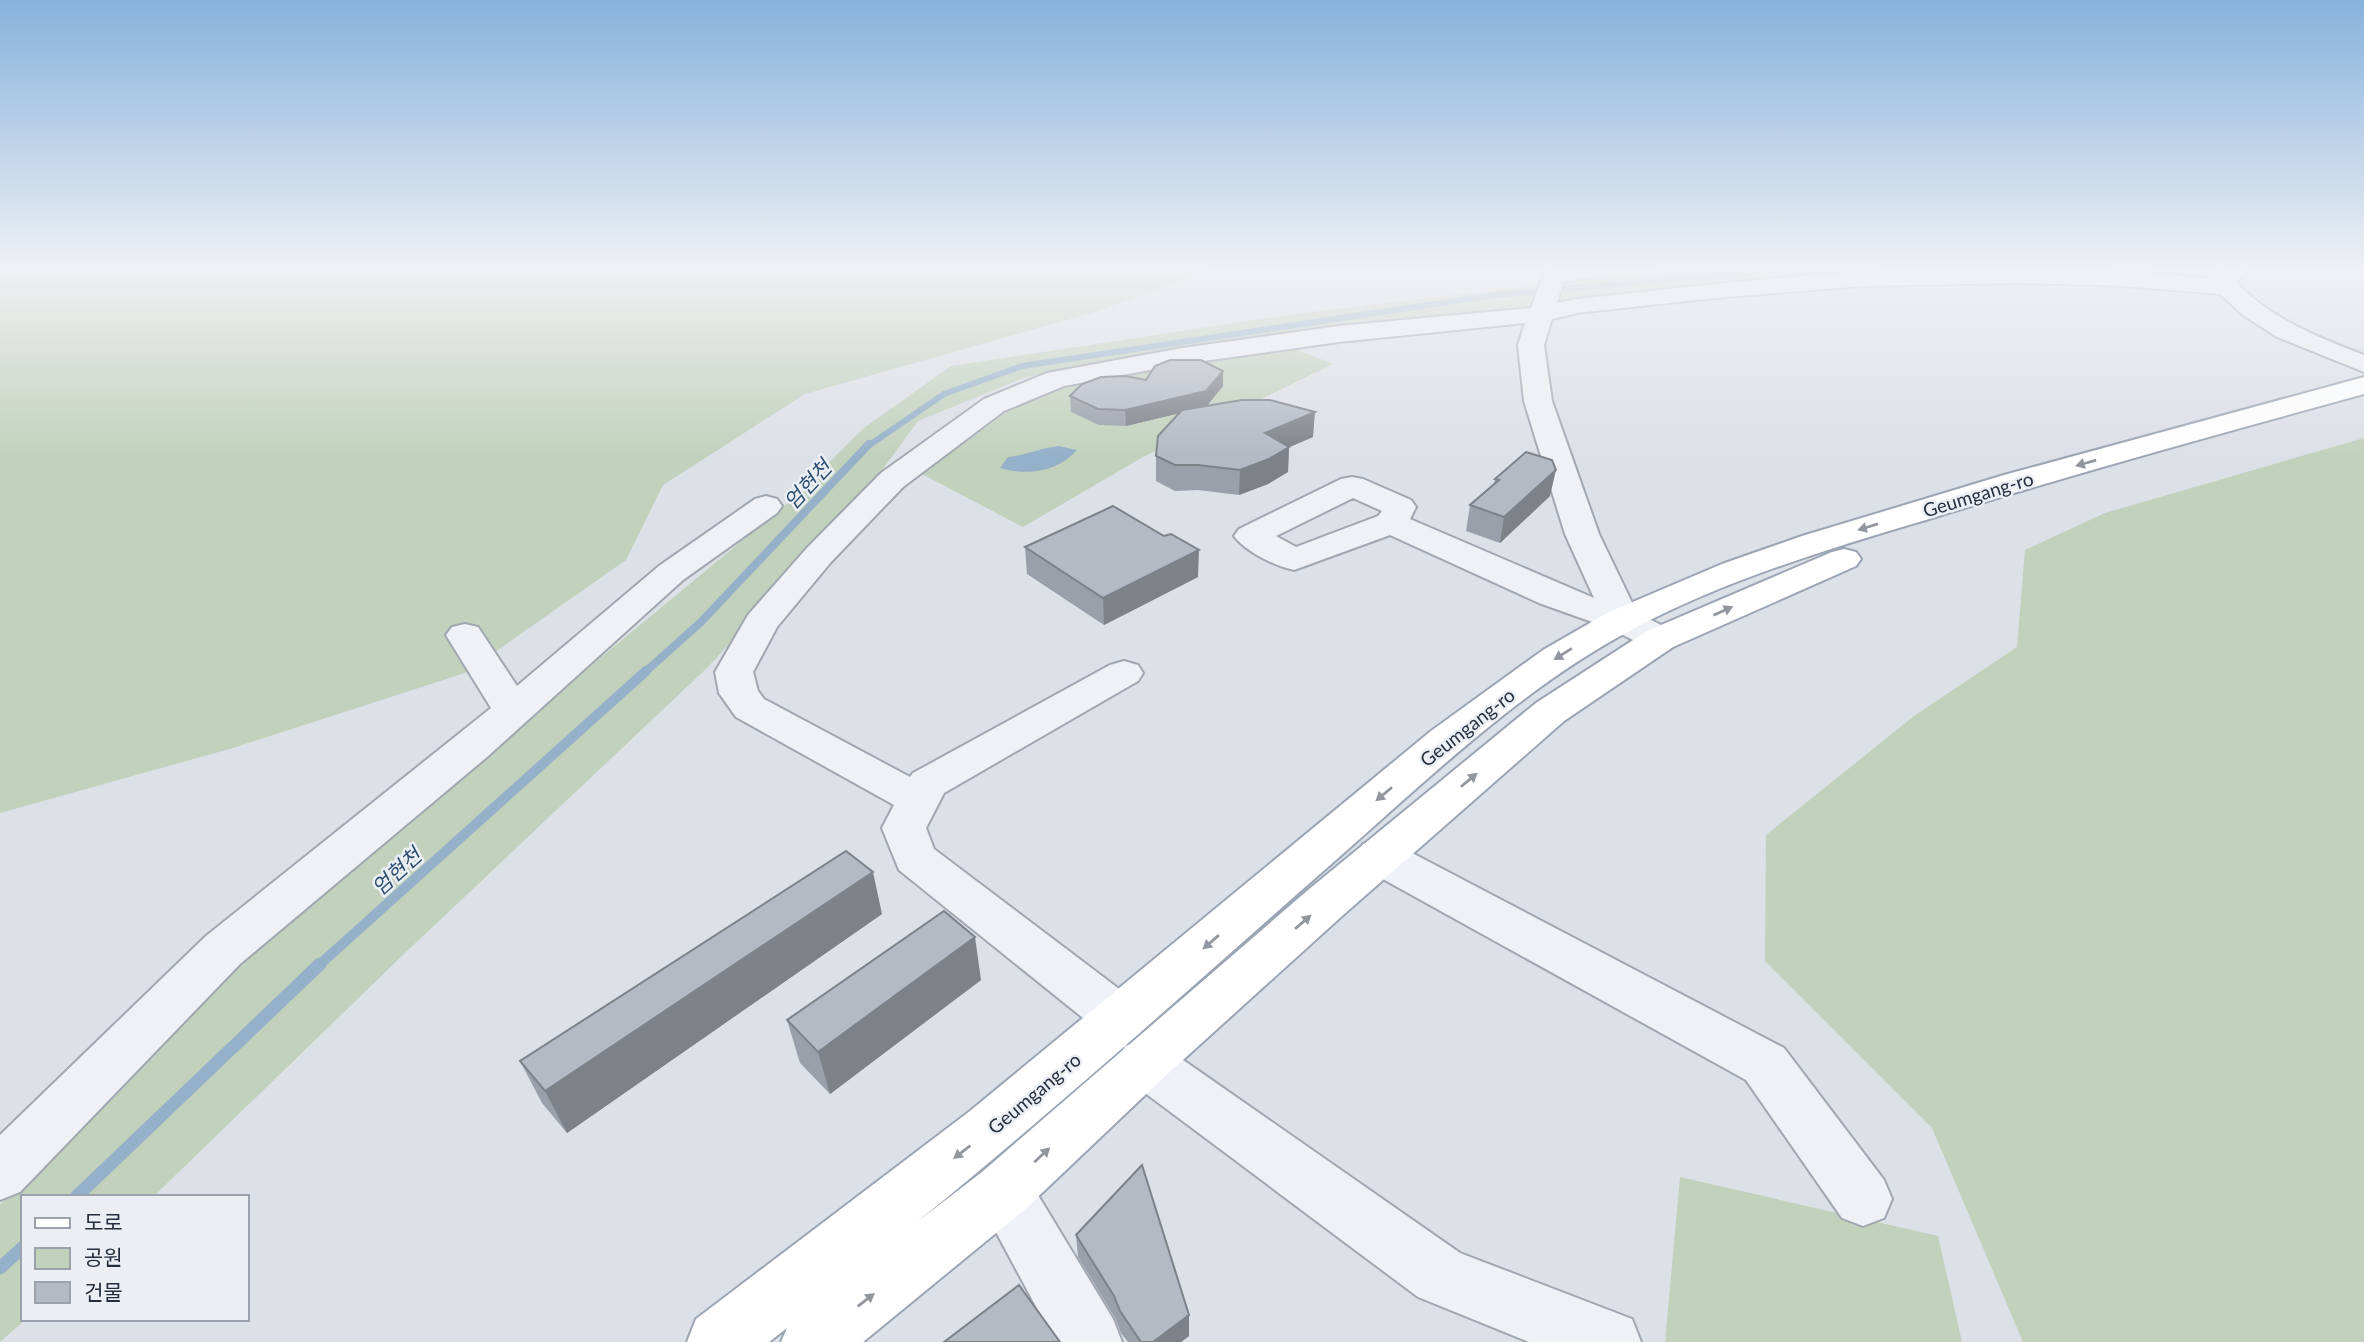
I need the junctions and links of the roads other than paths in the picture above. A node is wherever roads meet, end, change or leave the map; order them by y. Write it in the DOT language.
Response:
graph roads {
  1 [pos="1373,331"];
  2 [pos="1537,331"];
  3 [pos="2280,331"];
  4 [pos="2364,364"];
  5 [pos="2364,385"];
  6 [pos="2364,406"];
  7 [pos="766,506"];
  8 [pos="1391,523"];
  9 [pos="1641,630"];
  10 [pos="464,635"];
  11 [pos="1124,673"];
  12 [pos="513,711"];
  13 [pos="919,800"];
  14 [pos="1379,856"];
  15 [pos="1132,1041"];
  16 [pos="0,1173"];
  17 [pos="1003,1191"];
  18 [pos="1863,1199"];
  19 [pos="719,1342"];
  20 [pos="813,1342"];
  21 [pos="1090,1342"];
  22 [pos="1609,1342"];
  1 -- 13 [label="street"];
  2 -- 9 [label="street"];
  3 -- 4 [label="street"];
  5 -- 9 [label="main road, Geumgang-ro, one-way"];
  9 -- 6 [label="main road, Geumgang-ro, one-way"];
  7 -- 12 [label="street"];
  8 -- 9 [label="street"];
  14 -- 9 [label="main road, Geumgang-ro, one-way"];
  9 -- 15 [label="main road, Geumgang-ro, one-way"];
  10 -- 12 [label="street"];
  11 -- 13 [label="street"];
  12 -- 16 [label="street"];
  13 -- 15 [label="street"];
  15 -- 14 [label="main road, Geumgang-ro, one-way"];
  14 -- 18 [label="street"];
  17 -- 15 [label="main road, Geumgang-ro, one-way"];
  15 -- 19 [label="main road, Geumgang-ro, one-way"];
  15 -- 22 [label="street"];
  20 -- 17 [label="main road, Geumgang-ro, one-way"];
  17 -- 21 [label="street"];
}
